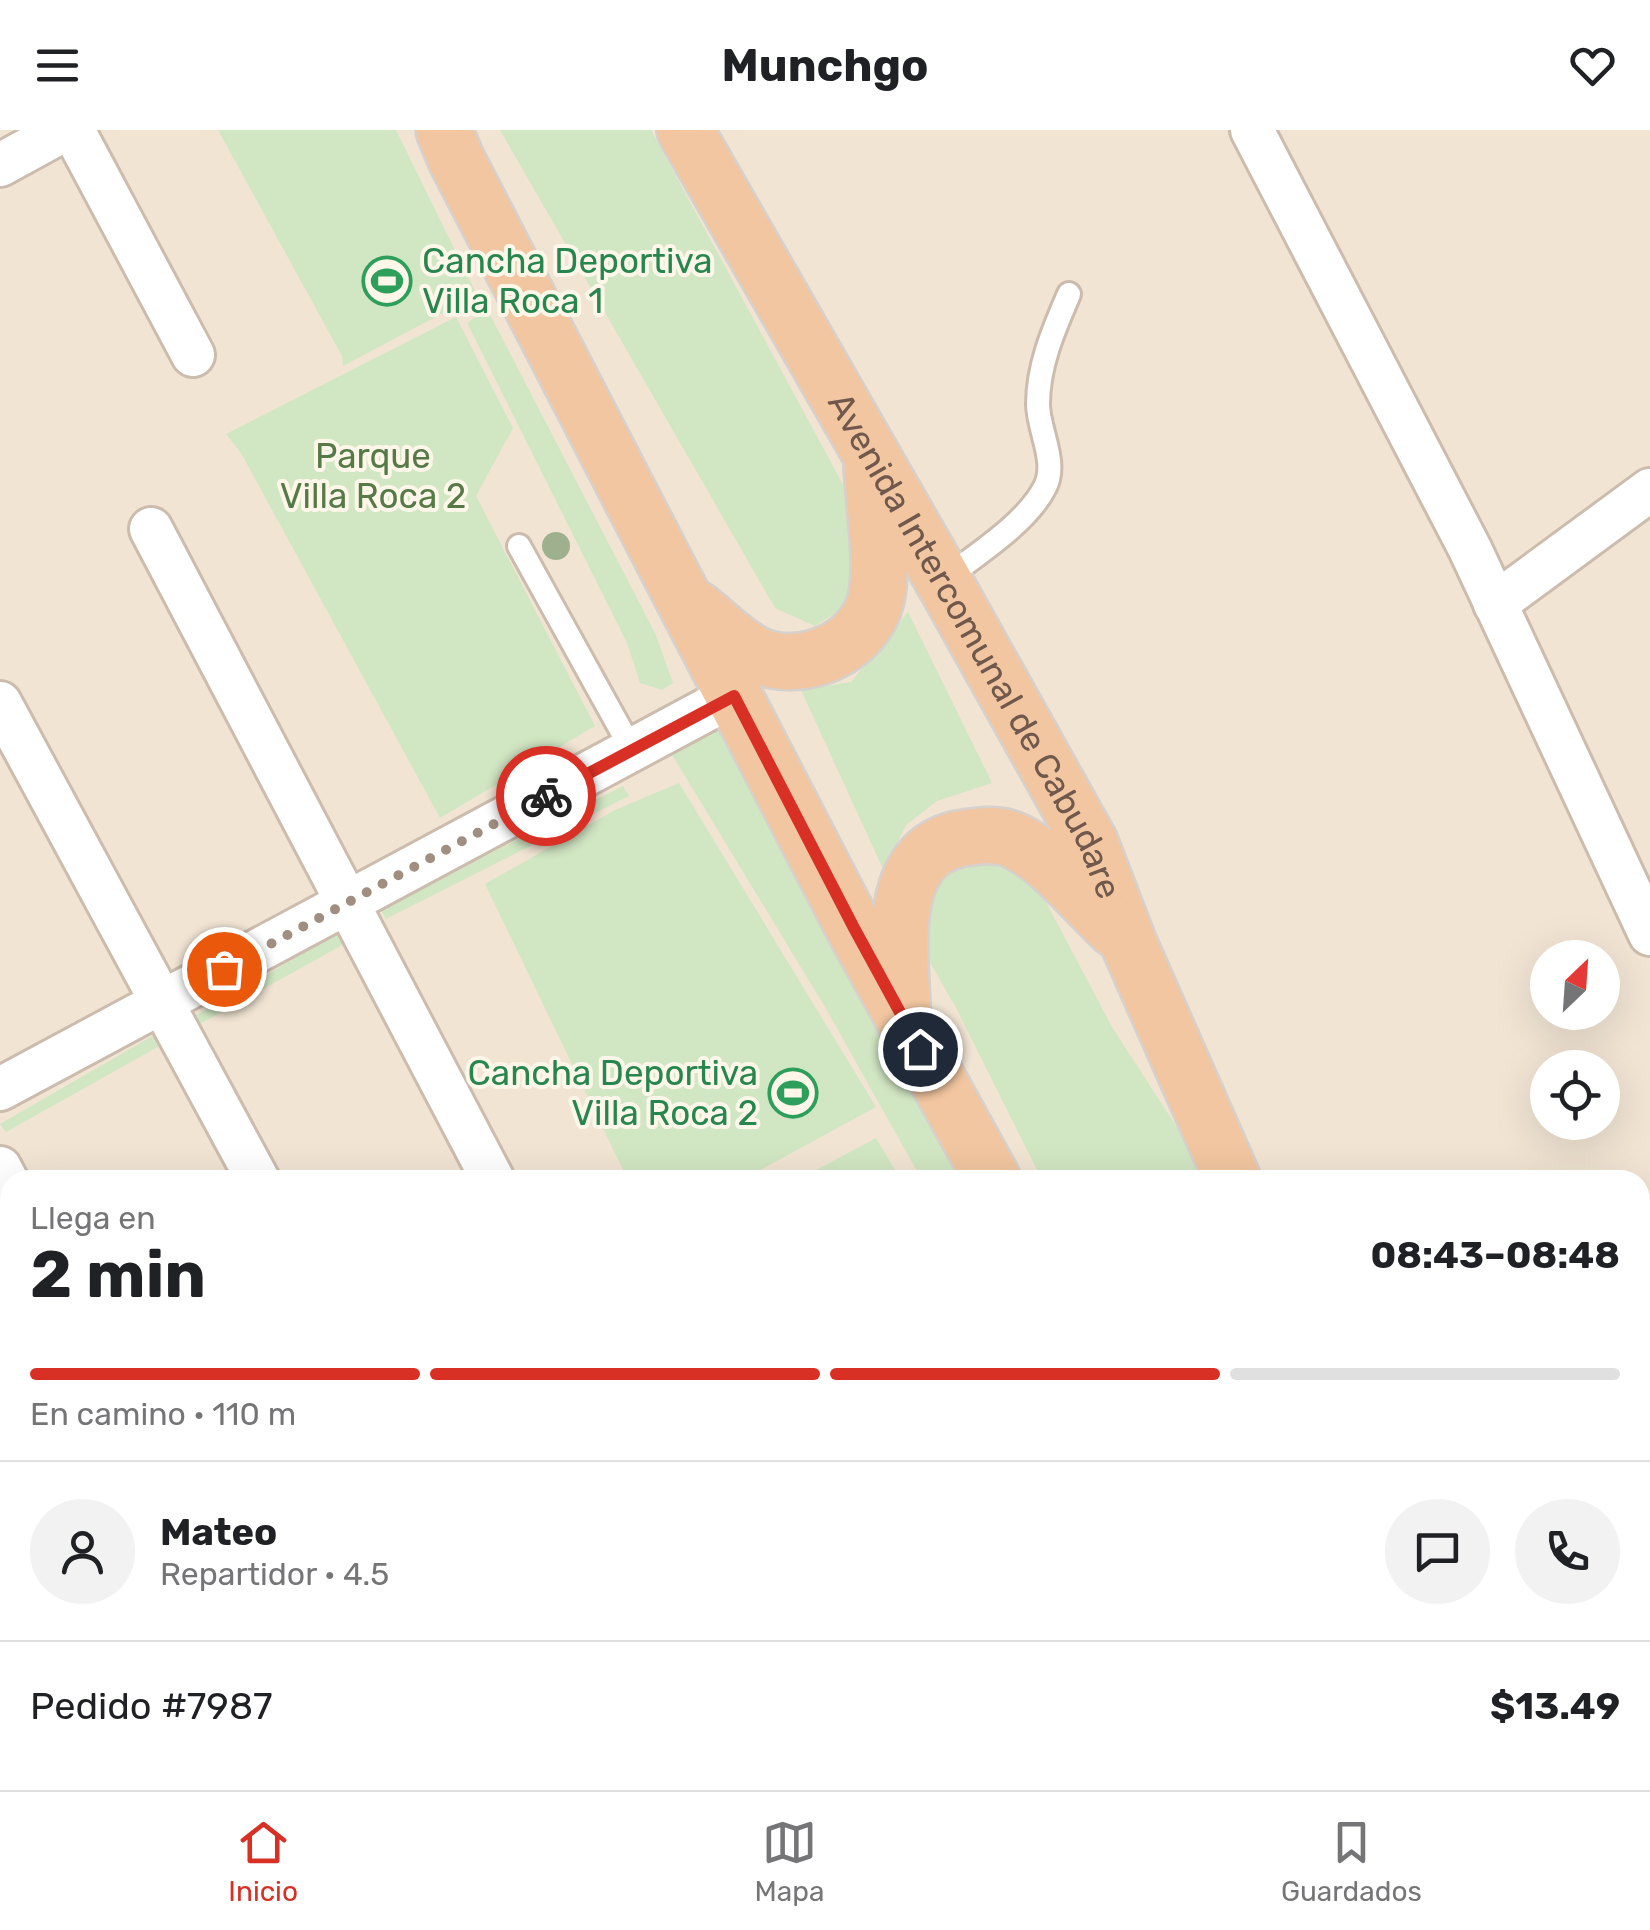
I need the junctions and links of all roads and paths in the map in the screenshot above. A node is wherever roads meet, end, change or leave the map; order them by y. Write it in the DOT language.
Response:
graph roads {
  1 [pos="64,130"];
  2 [pos="73,130"];
  3 [pos="444,130"];
  4 [pos="1252,130"];
  5 [pos="699,135"];
  6 [pos="0,165"];
  7 [pos="1069,294"];
  8 [pos="193,355"];
  9 [pos="871,458"];
  10 [pos="1650,490"];
  11 [pos="151,530"];
  12 [pos="520,546"];
  13 [pos="943,580"];
  14 [pos="684,600"];
  15 [pos="1495,604"];
  16 [pos="734,696"];
  17 [pos="0,703"];
  18 [pos="632,750"];
  19 [pos="347,902"];
  20 [pos="1650,934"];
  21 [pos="1128,942"];
  22 [pos="162,1002"];
  23 [pos="902,1016"];
  24 [pos="0,1089"];
  25 [pos="253,1170"];
  26 [pos="488,1170"];
  27 [pos="987,1170"];
  28 [pos="1230,1170"];
  1 -- 6 [label="street"];
  2 -- 8 [label="street"];
  3 -- 14 [label="highway"];
  4 -- 15 [label="street"];
  5 -- 9 [label="highway, Avenida Intercomunal de Cabudare"];
  7 -- 13 [label="lane"];
  9 -- 13 [label="highway, Avenida Intercomunal de Cabudare"];
  9 -- 14 [label="highway"];
  10 -- 15 [label="street"];
  11 -- 19 [label="street"];
  12 -- 18 [label="lane"];
  13 -- 21 [label="highway, Avenida Intercomunal de Cabudare"];
  14 -- 16 [label="highway"];
  15 -- 20 [label="street"];
  16 -- 18 [label="street"];
  16 -- 23 [label="highway"];
  17 -- 22 [label="street"];
  18 -- 19 [label="street"];
  19 -- 22 [label="street"];
  19 -- 26 [label="street"];
  21 -- 23 [label="highway"];
  21 -- 28 [label="highway, Avenida Intercomunal de Cabudare"];
  22 -- 24 [label="street"];
  22 -- 25 [label="street"];
  23 -- 27 [label="highway"];
}
